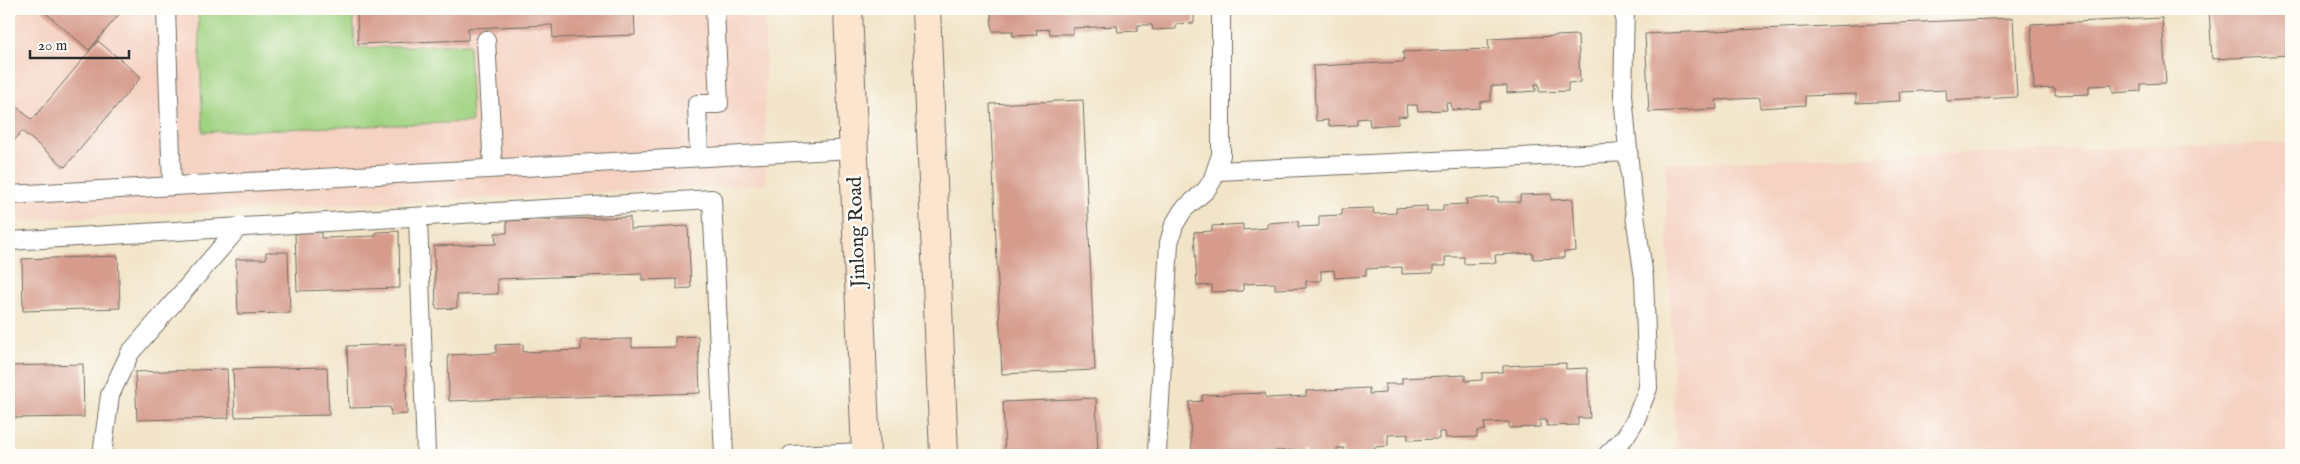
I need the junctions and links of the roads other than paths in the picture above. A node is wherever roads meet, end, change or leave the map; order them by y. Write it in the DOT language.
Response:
graph roads {
  1 [pos="166,9"];
  2 [pos="716,9"];
  3 [pos="848,9"];
  4 [pos="926,9"];
  5 [pos="1221,9"];
  6 [pos="1625,9"];
  7 [pos="486,40"];
  8 [pos="853,148"];
  9 [pos="1628,152"];
  10 [pos="699,157"];
  11 [pos="493,168"];
  12 [pos="1216,171"];
  13 [pos="172,186"];
  14 [pos="9,195"];
  15 [pos="418,217"];
  16 [pos="239,227"];
  17 [pos="9,241"];
  18 [pos="866,454"];
  19 [pos="102,455"];
  20 [pos="426,455"];
  21 [pos="724,455"];
  22 [pos="791,455"];
  23 [pos="944,455"];
  24 [pos="1158,455"];
  25 [pos="1607,455"];
  1 -- 13 [label="lane"];
  2 -- 10 [label="lane"];
  3 -- 8 [label="main road, Jinlong Road"];
  4 -- 23 [label="main road"];
  5 -- 12 [label="lane"];
  6 -- 9 [label="lane"];
  7 -- 11 [label="lane"];
  8 -- 10 [label="lane"];
  8 -- 18 [label="main road, Jinlong Road"];
  9 -- 12 [label="lane"];
  9 -- 25 [label="lane"];
  10 -- 11 [label="lane"];
  11 -- 13 [label="lane"];
  12 -- 24 [label="lane"];
  13 -- 14 [label="lane"];
  15 -- 16 [label="lane"];
  15 -- 20 [label="lane"];
  15 -- 21 [label="lane"];
  16 -- 17 [label="lane"];
  16 -- 19 [label="lane"];
  18 -- 22 [label="lane"];
}
